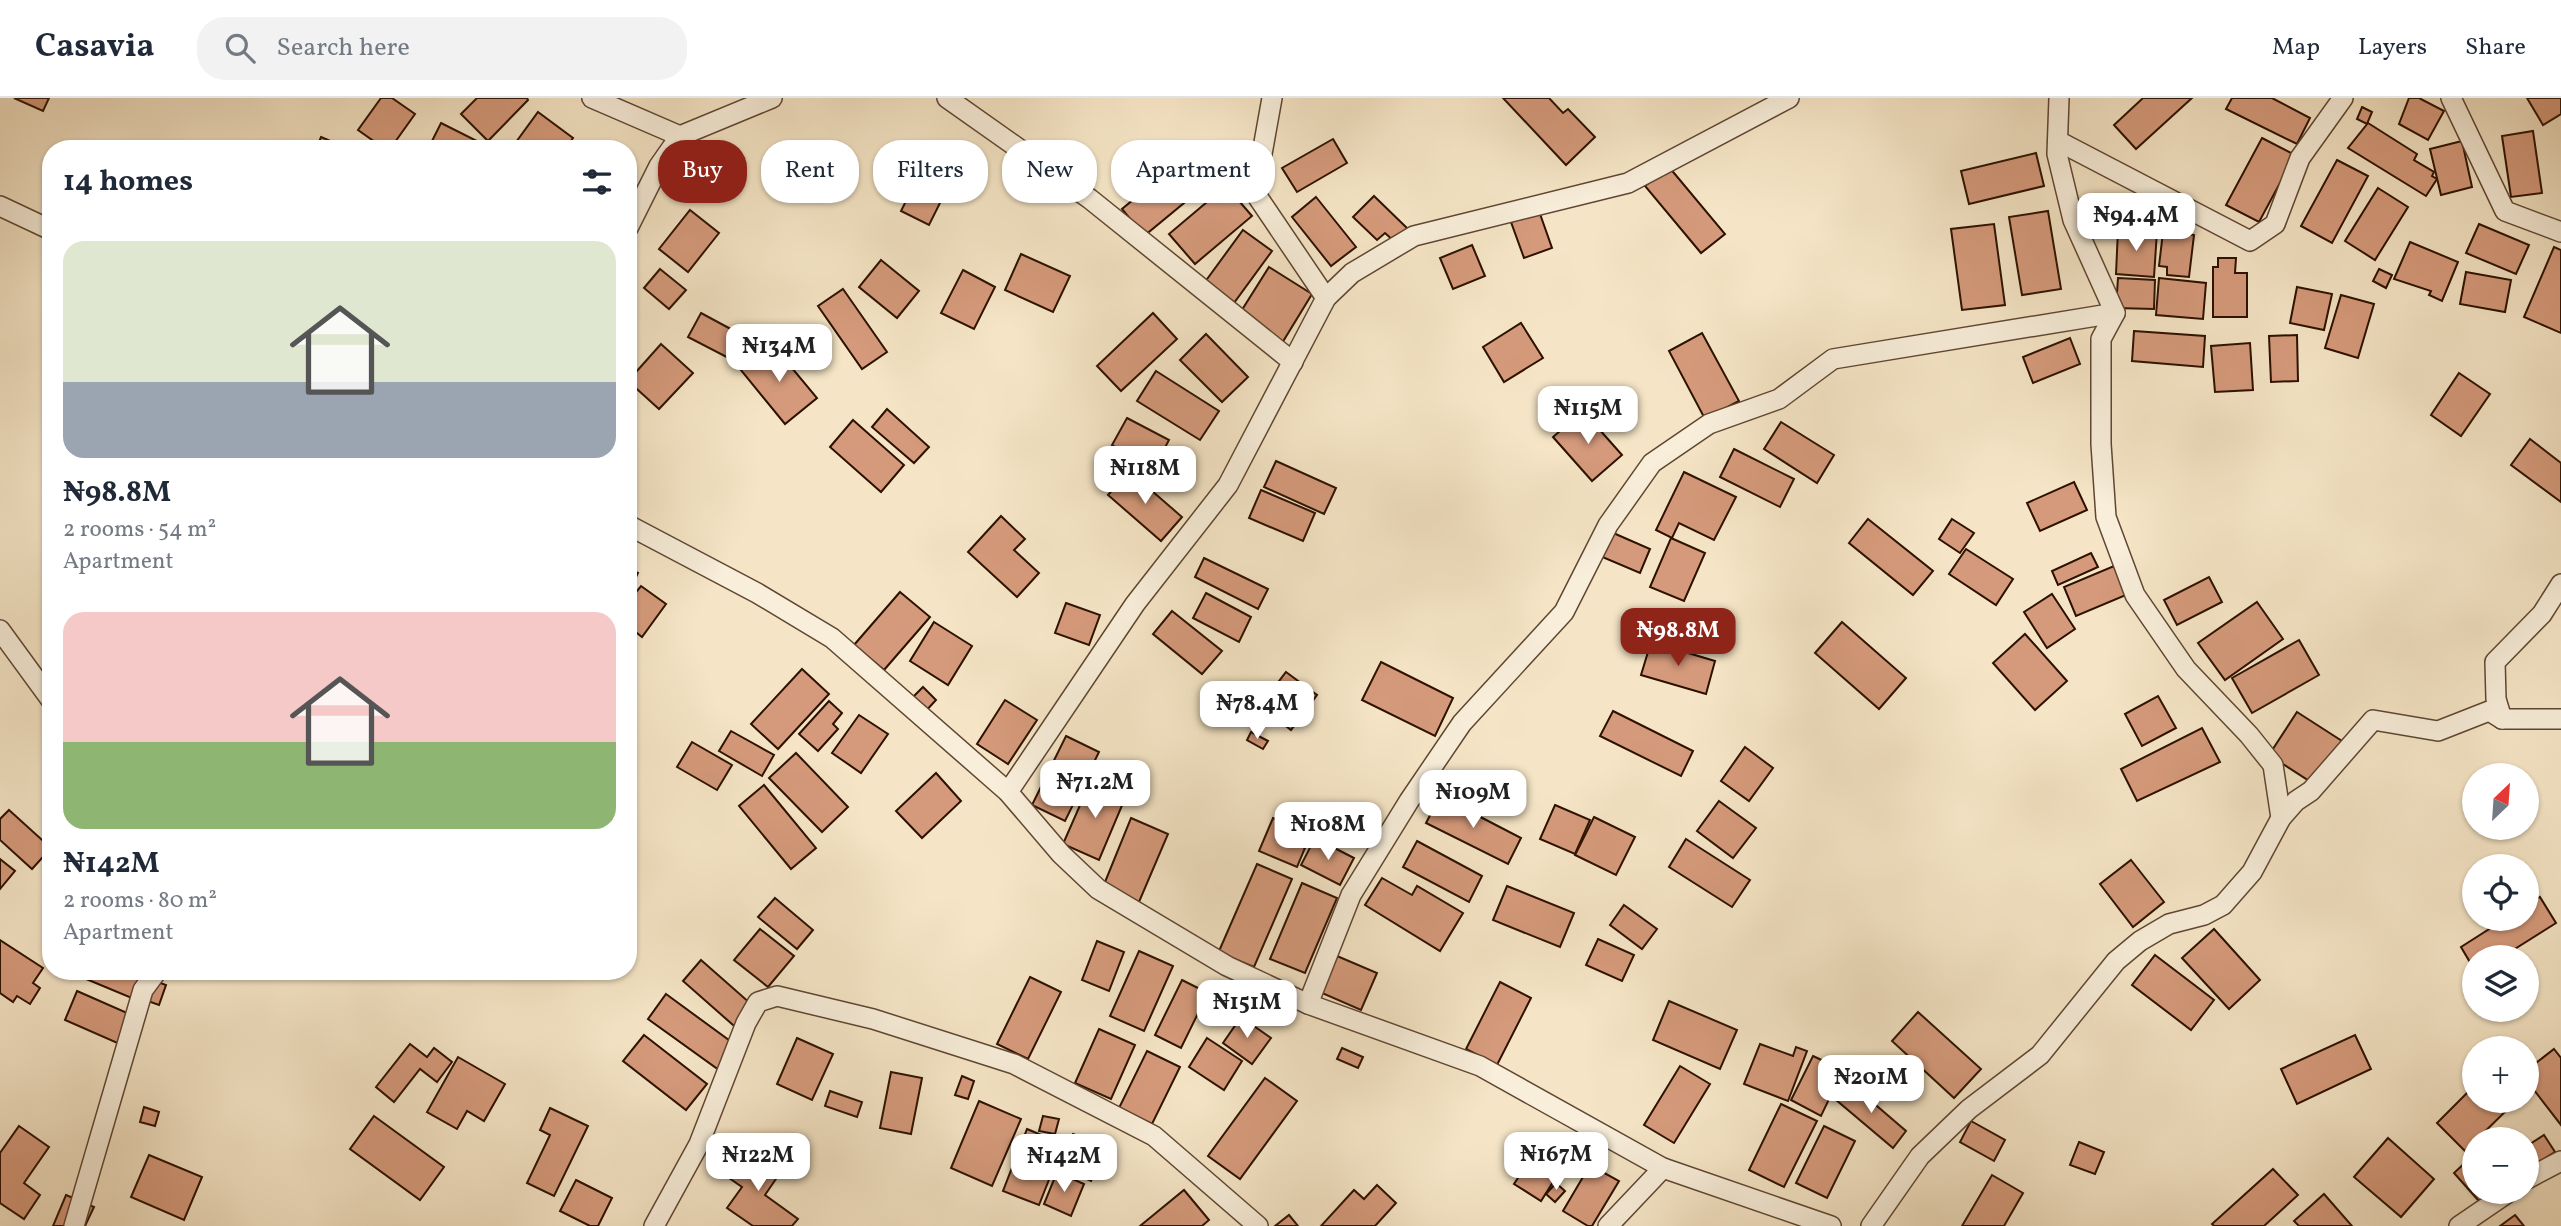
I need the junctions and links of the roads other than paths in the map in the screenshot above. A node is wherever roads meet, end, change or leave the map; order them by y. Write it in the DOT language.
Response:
graph roads {
  1 [pos="592,98"];
  2 [pos="772,98"];
  3 [pos="947,98"];
  4 [pos="1272,98"];
  5 [pos="1789,98"];
  6 [pos="2059,98"];
  7 [pos="2343,98"];
  8 [pos="2451,98"];
  9 [pos="680,136"];
  10 [pos="2058,141"];
  11 [pos="0,206"];
  12 [pos="637,210"];
  13 [pos="42,226"];
  14 [pos="2561,232"];
  15 [pos="1326,298"];
  16 [pos="2115,313"];
  17 [pos="1293,362"];
  18 [pos="637,530"];
  19 [pos="2561,584"];
  20 [pos="0,630"];
  21 [pos="42,688"];
  22 [pos="2502,719"];
  23 [pos="2561,719"];
  24 [pos="1008,792"];
  25 [pos="2281,818"];
  26 [pos="150,980"];
  27 [pos="1308,1004"];
  28 [pos="2561,1161"];
  29 [pos="1663,1168"];
  30 [pos="2539,1173"];
  31 [pos="2491,1204"];
  32 [pos="1246,1222"];
  33 [pos="75,1226"];
  34 [pos="654,1226"];
  35 [pos="1608,1226"];
  36 [pos="1831,1226"];
  37 [pos="1871,1226"];
  38 [pos="2459,1226"];
  1 -- 9 [label="street"];
  2 -- 9 [label="street"];
  3 -- 17 [label="street"];
  4 -- 15 [label="street"];
  5 -- 15 [label="street"];
  6 -- 10 [label="street"];
  7 -- 10 [label="street"];
  8 -- 14 [label="street"];
  9 -- 12 [label="street"];
  10 -- 16 [label="street"];
  11 -- 13 [label="street"];
  15 -- 17 [label="street"];
  16 -- 25 [label="street"];
  16 -- 27 [label="street"];
  17 -- 24 [label="street"];
  18 -- 24 [label="street"];
  19 -- 22 [label="street"];
  20 -- 21 [label="street"];
  22 -- 23 [label="street"];
  22 -- 25 [label="street"];
  24 -- 27 [label="street"];
  25 -- 37 [label="street"];
  26 -- 33 [label="street"];
  27 -- 29 [label="street"];
  28 -- 30 [label="street"];
  29 -- 35 [label="street"];
  29 -- 36 [label="street"];
  31 -- 38 [label="street"];
  32 -- 34 [label="street"];
}
